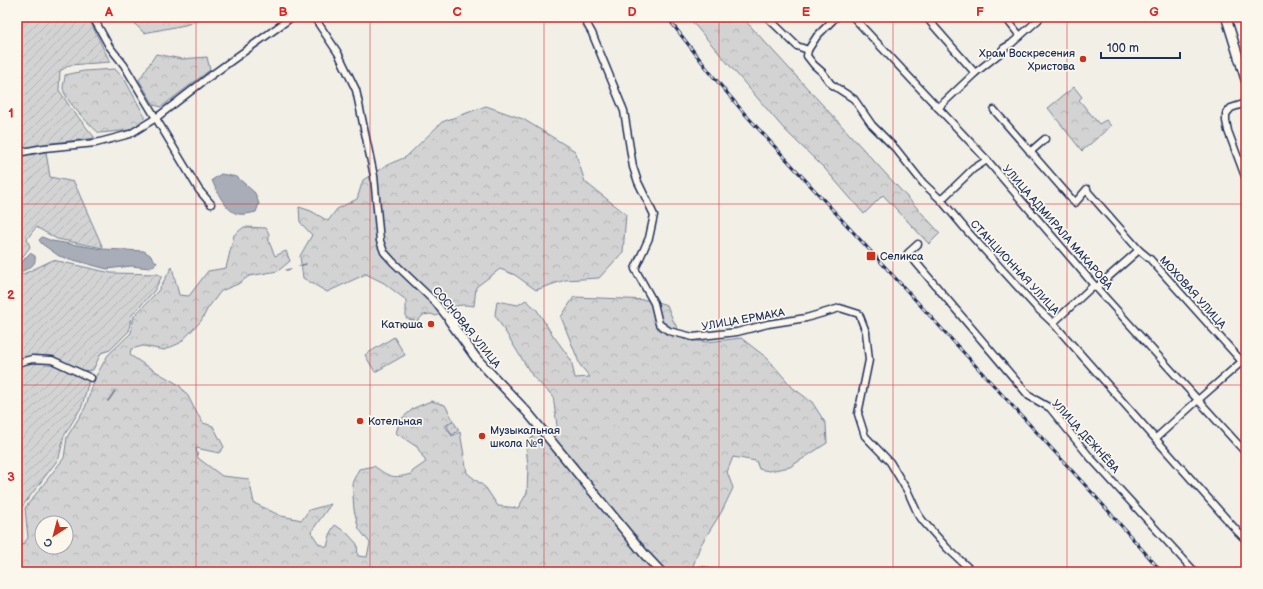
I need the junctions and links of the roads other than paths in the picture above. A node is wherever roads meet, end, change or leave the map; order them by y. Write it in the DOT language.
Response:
graph roads {
  1 [pos="93,17"];
  2 [pos="292,17"];
  3 [pos="314,17"];
  4 [pos="583,17"];
  5 [pos="767,17"];
  6 [pos="836,17"];
  7 [pos="854,17"];
  8 [pos="926,17"];
  9 [pos="1005,17"];
  10 [pos="1040,17"];
  11 [pos="1226,17"];
  12 [pos="1020,36"];
  13 [pos="808,50"];
  14 [pos="975,73"];
  15 [pos="1246,81"];
  16 [pos="1246,103"];
  17 [pos="938,108"];
  18 [pos="994,110"];
  19 [pos="156,118"];
  20 [pos="1045,139"];
  21 [pos="1030,152"];
  22 [pos="17,153"];
  23 [pos="987,160"];
  24 [pos="1246,179"];
  25 [pos="941,200"];
  26 [pos="211,204"];
  27 [pos="918,244"];
  28 [pos="1139,250"];
  29 [pos="1096,286"];
  30 [pos="449,320"];
  31 [pos="1053,322"];
  32 [pos="1245,362"];
  33 [pos="17,363"];
  34 [pos="91,378"];
  35 [pos="1198,400"];
  36 [pos="1156,438"];
  37 [pos="1246,453"];
  38 [pos="1246,540"];
  39 [pos="661,572"];
  40 [pos="973,572"];
  41 [pos="1195,572"];
  1 -- 19 [label="street"];
  2 -- 19 [label="street"];
  3 -- 30 [label="street, СОСНОВАЯ УЛИЦА"];
  4 -- 40 [label="street, УЛИЦА ЕРМАКА"];
  5 -- 13 [label="street"];
  6 -- 13 [label="street"];
  7 -- 17 [label="street, УЛИЦА АДМИРАЛА МАКАРОВА"];
  8 -- 14 [label="street"];
  9 -- 12 [label="street"];
  10 -- 12 [label="street"];
  11 -- 15 [label="street"];
  12 -- 14 [label="street"];
  13 -- 25 [label="street, СТАНЦИОННАЯ УЛИЦА"];
  14 -- 17 [label="street"];
  16 -- 24 [label="street"];
  17 -- 23 [label="street, УЛИЦА АДМИРАЛА МАКАРОВА"];
  18 -- 21 [label="street"];
  19 -- 22 [label="street"];
  19 -- 26 [label="street"];
  20 -- 21 [label="street"];
  21 -- 28 [label="street, МОХОВАЯ УЛИЦА"];
  23 -- 25 [label="street"];
  23 -- 29 [label="street, УЛИЦА АДМИРАЛА МАКАРОВА"];
  25 -- 31 [label="street, СТАНЦИОННАЯ УЛИЦА"];
  27 -- 41 [label="street, УЛИЦА ДЕЖНЁВА"];
  28 -- 29 [label="street"];
  28 -- 32 [label="street, МОХОВАЯ УЛИЦА"];
  29 -- 31 [label="street"];
  29 -- 35 [label="street, УЛИЦА АДМИРАЛА МАКАРОВА"];
  30 -- 39 [label="street, СОСНОВАЯ УЛИЦА"];
  31 -- 36 [label="street, СТАНЦИОННАЯ УЛИЦА"];
  32 -- 35 [label="street"];
  33 -- 34 [label="street"];
  35 -- 36 [label="street"];
  35 -- 37 [label="street, УЛИЦА АДМИРАЛА МАКАРОВА"];
  36 -- 38 [label="street, СТАНЦИОННАЯ УЛИЦА"];
}
